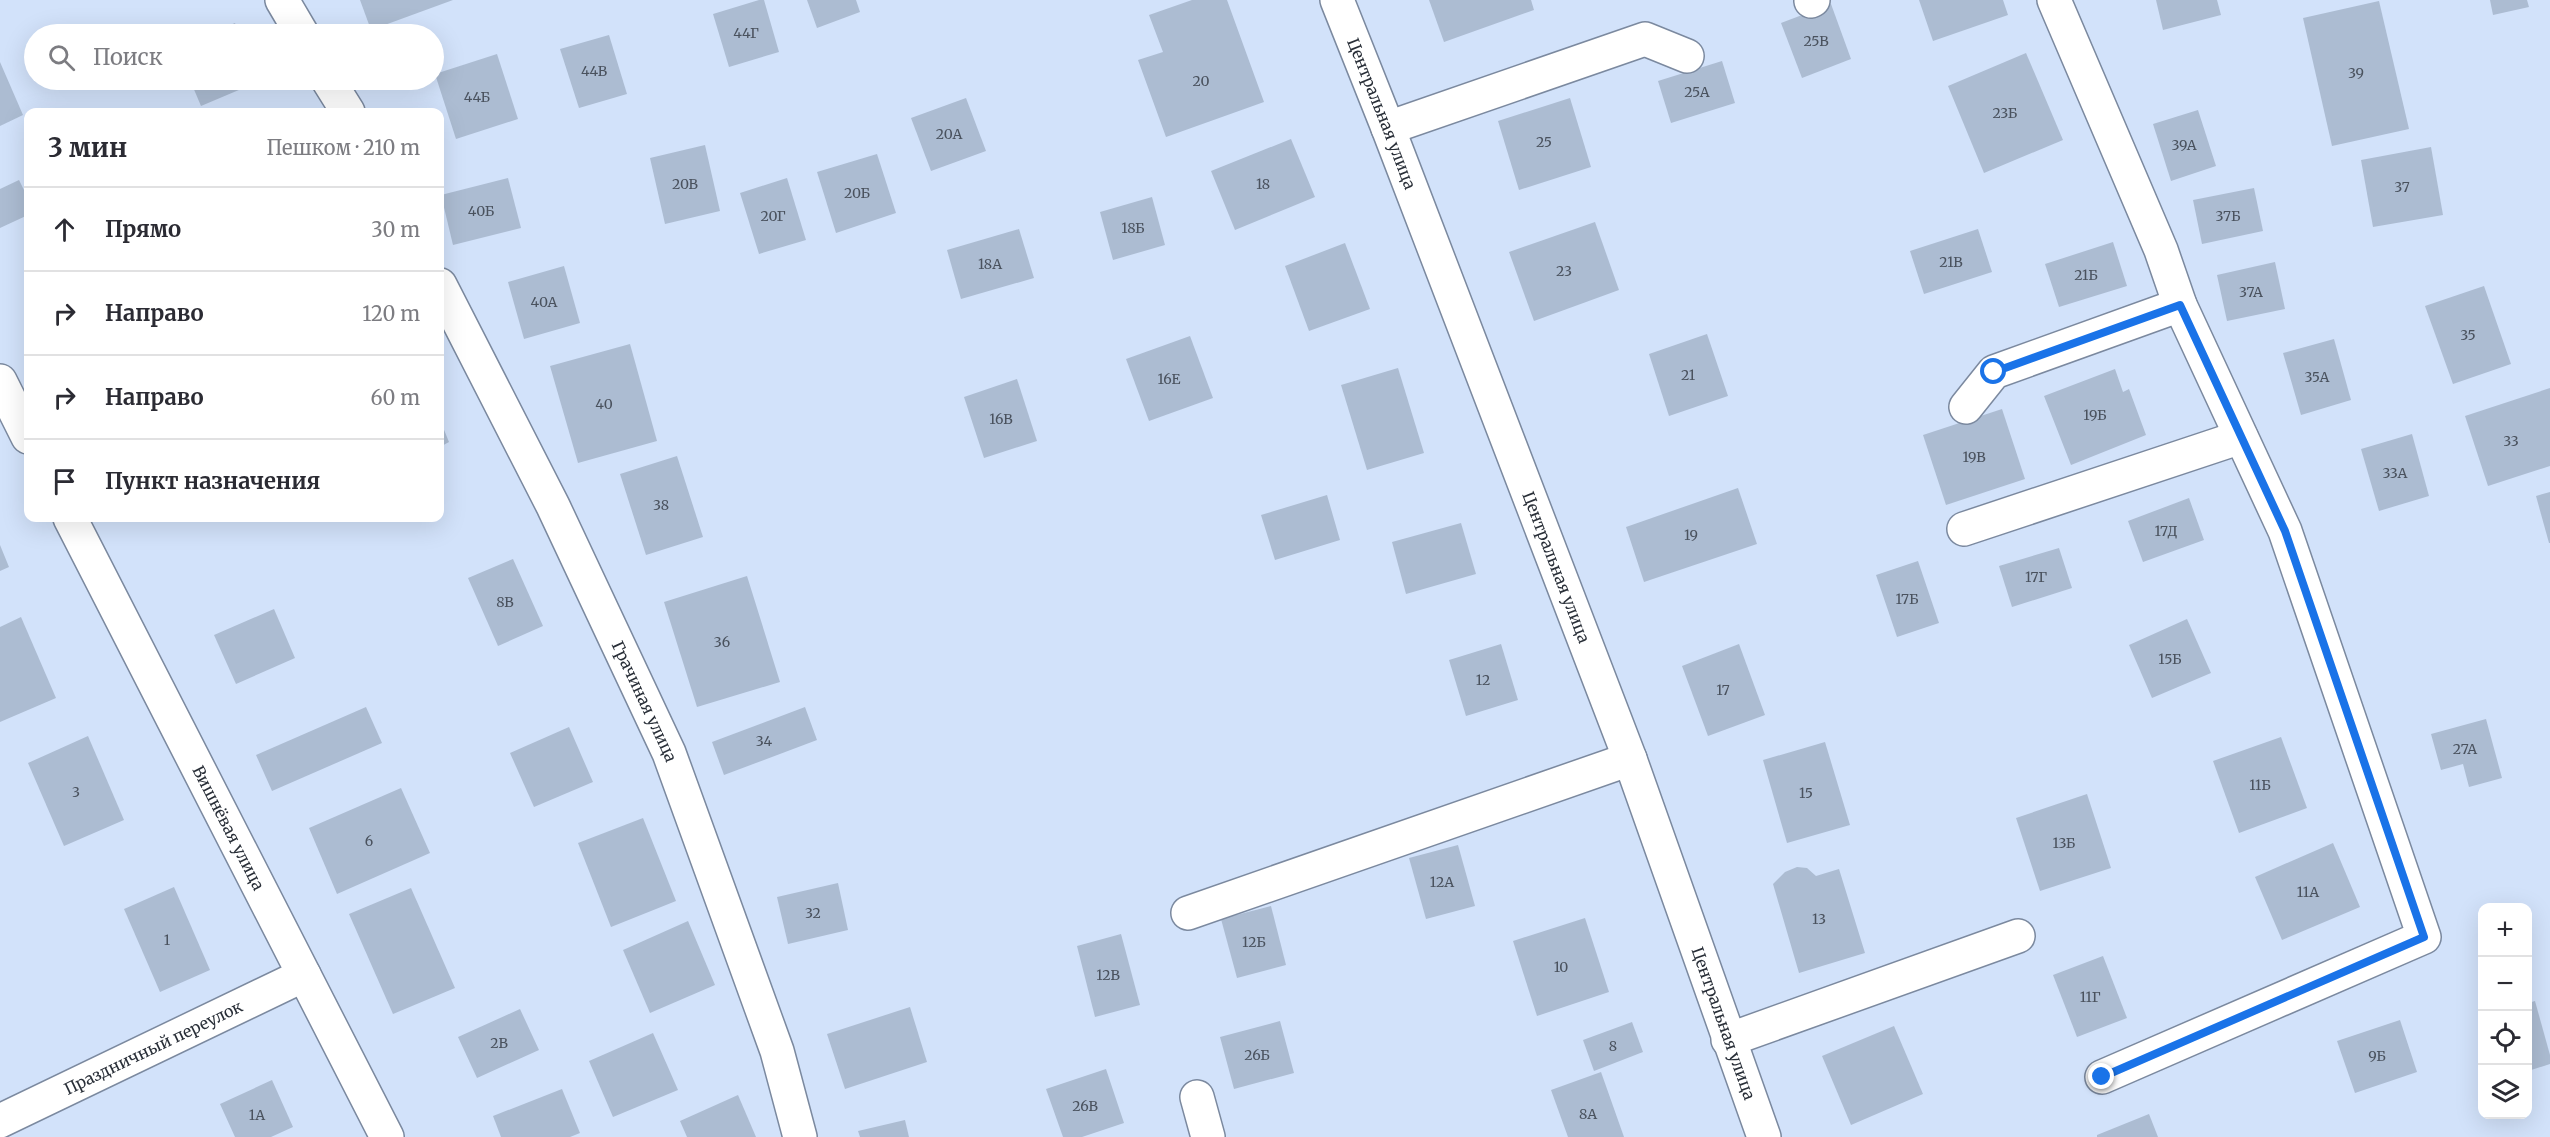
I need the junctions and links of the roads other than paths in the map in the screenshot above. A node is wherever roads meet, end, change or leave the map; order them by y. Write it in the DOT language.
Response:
graph roads {
  1 [pos="282,0"];
  2 [pos="1337,0"];
  3 [pos="2054,0"];
  4 [pos="296,24"];
  5 [pos="1687,56"];
  6 [pos="334,90"];
  7 [pos="346,108"];
  8 [pos="1388,128"];
  9 [pos="444,293"];
  10 [pos="2180,305"];
  11 [pos="0,381"];
  12 [pos="1966,407"];
  13 [pos="24,429"];
  14 [pos="2241,437"];
  15 [pos="72,522"];
  16 [pos="1964,529"];
  17 [pos="1630,759"];
  18 [pos="1188,913"];
  19 [pos="2018,936"];
  20 [pos="304,975"];
  21 [pos="1728,1040"];
  22 [pos="2102,1077"];
  23 [pos="1197,1096"];
  24 [pos="0,1121"];
  25 [pos="387,1137"];
  26 [pos="800,1137"];
  27 [pos="1208,1137"];
  28 [pos="1764,1137"];
  1 -- 4 [label="street"];
  2 -- 8 [label="street, Центральная улица"];
  3 -- 10 [label="street"];
  5 -- 8 [label="street"];
  6 -- 7 [label="street"];
  8 -- 17 [label="street, Центральная улица"];
  9 -- 26 [label="street, Грачиная улица"];
  10 -- 12 [label="street"];
  10 -- 14 [label="street"];
  11 -- 13 [label="street"];
  14 -- 16 [label="street"];
  14 -- 22 [label="street"];
  15 -- 20 [label="street, Вишнёвая улица"];
  17 -- 18 [label="street"];
  17 -- 21 [label="street, Центральная улица"];
  19 -- 21 [label="street"];
  20 -- 24 [label="street, Праздничный переулок"];
  20 -- 25 [label="street, Вишнёвая улица"];
  21 -- 28 [label="street, Центральная улица"];
  23 -- 27 [label="street"];
}
